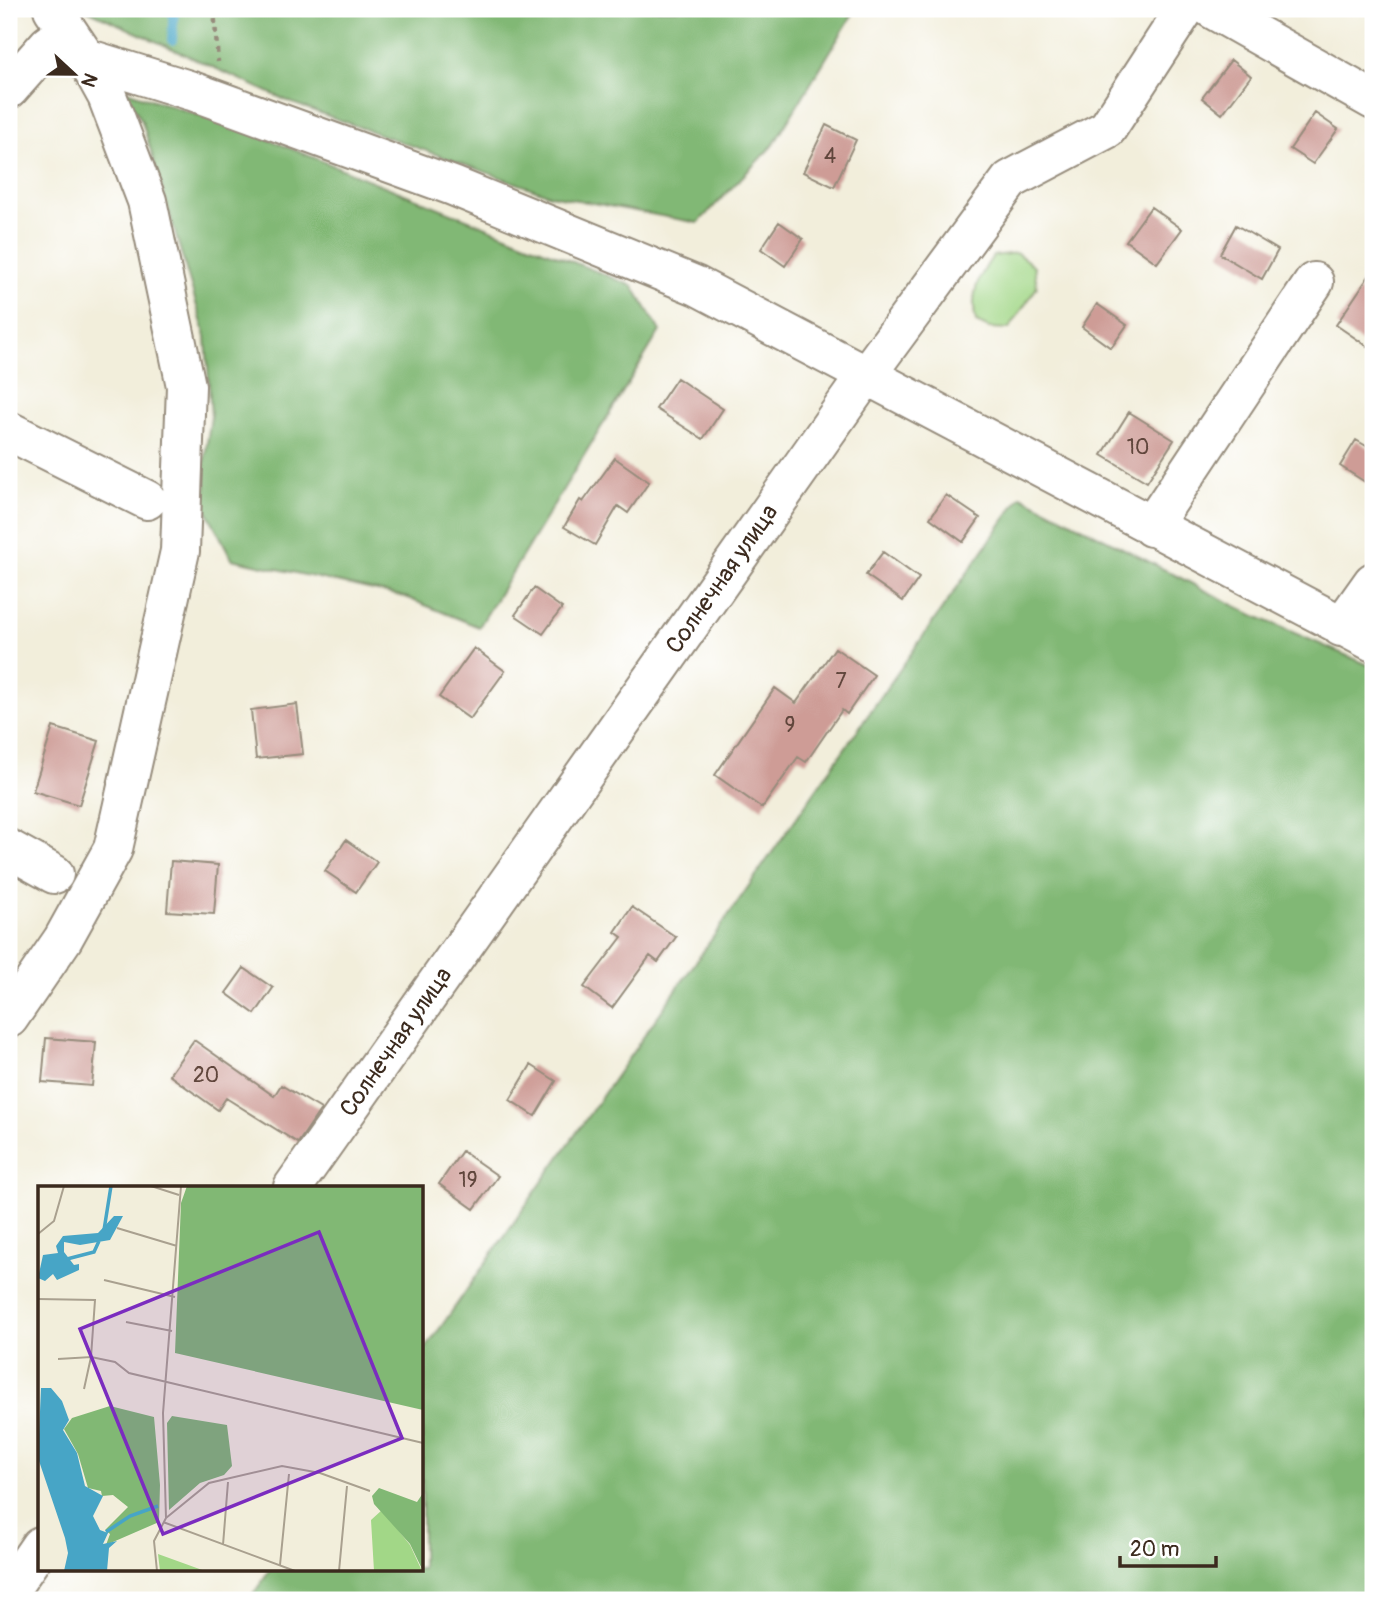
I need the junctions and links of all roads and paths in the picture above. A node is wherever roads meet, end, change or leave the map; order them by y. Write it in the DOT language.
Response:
graph roads {
  1 [pos="214,9"];
  2 [pos="1185,9"];
  3 [pos="1212,9"];
  4 [pos="69,33"];
  5 [pos="9,89"];
  6 [pos="210,97"];
  7 [pos="1373,100"];
  8 [pos="1314,282"];
  9 [pos="867,374"];
  10 [pos="9,431"];
  11 [pos="147,500"];
  12 [pos="1151,527"];
  13 [pos="1373,582"];
  14 [pos="1357,635"];
  15 [pos="9,849"];
  16 [pos="54,874"];
  17 [pos="9,1018"];
  18 [pos="294,1186"];
  19 [pos="38,1549"];
  20 [pos="9,1591"];
  1 -- 6 [label="path"];
  2 -- 9 [label="street, Солнечная улица"];
  3 -- 7 [label="street"];
  4 -- 5 [label="street"];
  4 -- 6 [label="street"];
  4 -- 17 [label="street"];
  6 -- 9 [label="street"];
  8 -- 12 [label="street"];
  9 -- 12 [label="street"];
  9 -- 18 [label="street, Солнечная улица"];
  10 -- 11 [label="street"];
  12 -- 14 [label="street"];
  13 -- 14 [label="street"];
  15 -- 16 [label="street"];
  19 -- 20 [label="street"];
}
